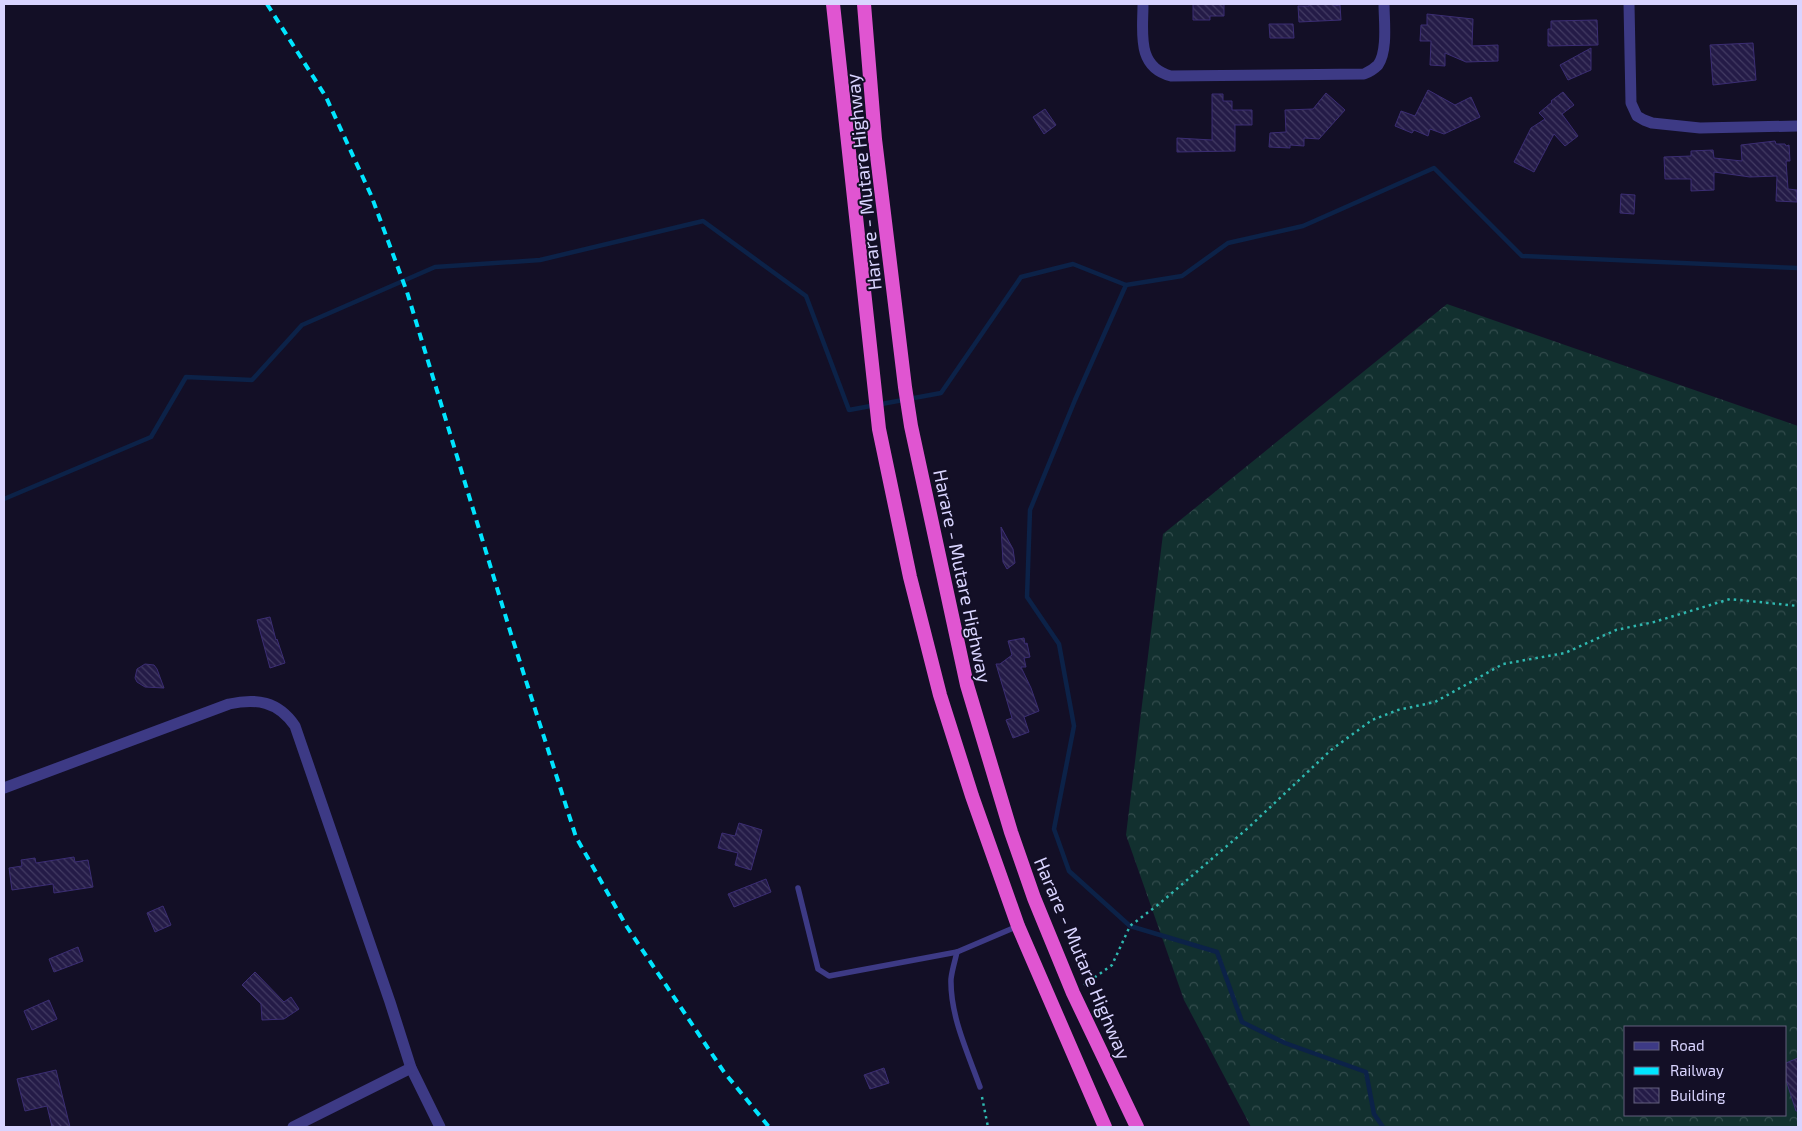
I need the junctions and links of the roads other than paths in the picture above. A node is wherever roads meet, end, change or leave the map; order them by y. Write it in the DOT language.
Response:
graph roads {
  1 [pos="833,4"];
  2 [pos="864,4"];
  3 [pos="1143,4"];
  4 [pos="1384,4"];
  5 [pos="1629,4"];
  6 [pos="1798,126"];
  7 [pos="4,788"];
  8 [pos="798,888"];
  9 [pos="1018,926"];
  10 [pos="957,952"];
  11 [pos="412,1068"];
  12 [pos="980,1087"];
  13 [pos="294,1127"];
  14 [pos="440,1127"];
  15 [pos="1105,1127"];
  16 [pos="1137,1127"];
  1 -- 9 [label="highway, Harare - Mutare Highway"];
  2 -- 16 [label="highway, Harare - Mutare Highway"];
  3 -- 4 [label="street"];
  5 -- 6 [label="street"];
  7 -- 11 [label="street"];
  8 -- 10 [label="lane"];
  9 -- 10 [label="lane"];
  9 -- 15 [label="highway, Harare - Mutare Highway"];
  10 -- 12 [label="lane"];
  11 -- 13 [label="street"];
  11 -- 14 [label="street"];
}
